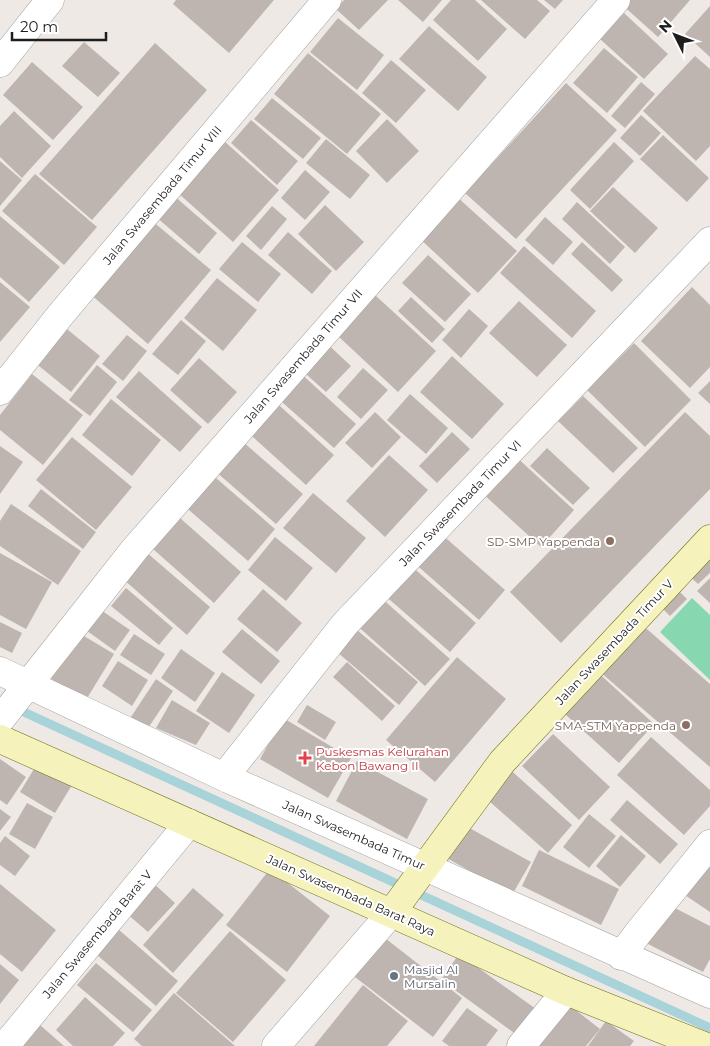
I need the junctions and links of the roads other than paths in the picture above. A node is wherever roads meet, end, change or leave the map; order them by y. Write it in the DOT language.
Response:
graph roads {
  1 [pos="50,0"];
  2 [pos="327,0"];
  3 [pos="616,0"];
  4 [pos="0,64"];
  5 [pos="710,241"];
  6 [pos="0,392"];
  7 [pos="710,539"];
  8 [pos="0,671"];
  9 [pos="26,686"];
  10 [pos="0,720"];
  11 [pos="0,739"];
  12 [pos="224,777"];
  13 [pos="189,823"];
  14 [pos="710,844"];
  15 [pos="424,868"];
  16 [pos="394,910"];
  17 [pos="621,956"];
  18 [pos="566,991"];
  19 [pos="710,994"];
  20 [pos="5,1046"];
  21 [pos="276,1046"];
  22 [pos="521,1046"];
  23 [pos="704,1046"];
  1 -- 4 [label="street"];
  2 -- 6 [label="street, Jalan Swasembada Timur VIII"];
  3 -- 9 [label="street, Jalan Swasembada Timur VII"];
  5 -- 12 [label="street, Jalan Swasembada Timur VI"];
  7 -- 15 [label="street, Jalan Swasembada Timur V"];
  8 -- 9 [label="street, Jalan Swasembada Timur"];
  9 -- 10 [label="street, Jalan Swasembada Timur VII"];
  9 -- 12 [label="street, Jalan Swasembada Timur"];
  11 -- 13 [label="street, Jalan Swasembada Barat Raya"];
  12 -- 15 [label="street, Jalan Swasembada Timur"];
  13 -- 16 [label="street, Jalan Swasembada Barat Raya"];
  13 -- 20 [label="street, Jalan Swasembada Barat V"];
  14 -- 17 [label="street"];
  15 -- 16 [label="street, Jalan Swasembada Timur V"];
  15 -- 17 [label="street, Jalan Swasembada Timur"];
  16 -- 18 [label="street, Jalan Swasembada Barat Raya"];
  16 -- 21 [label="street"];
  17 -- 19 [label="street, Jalan Swasembada Timur"];
  18 -- 22 [label="street"];
  18 -- 23 [label="street, Jalan Swasembada Barat Raya"];
}
